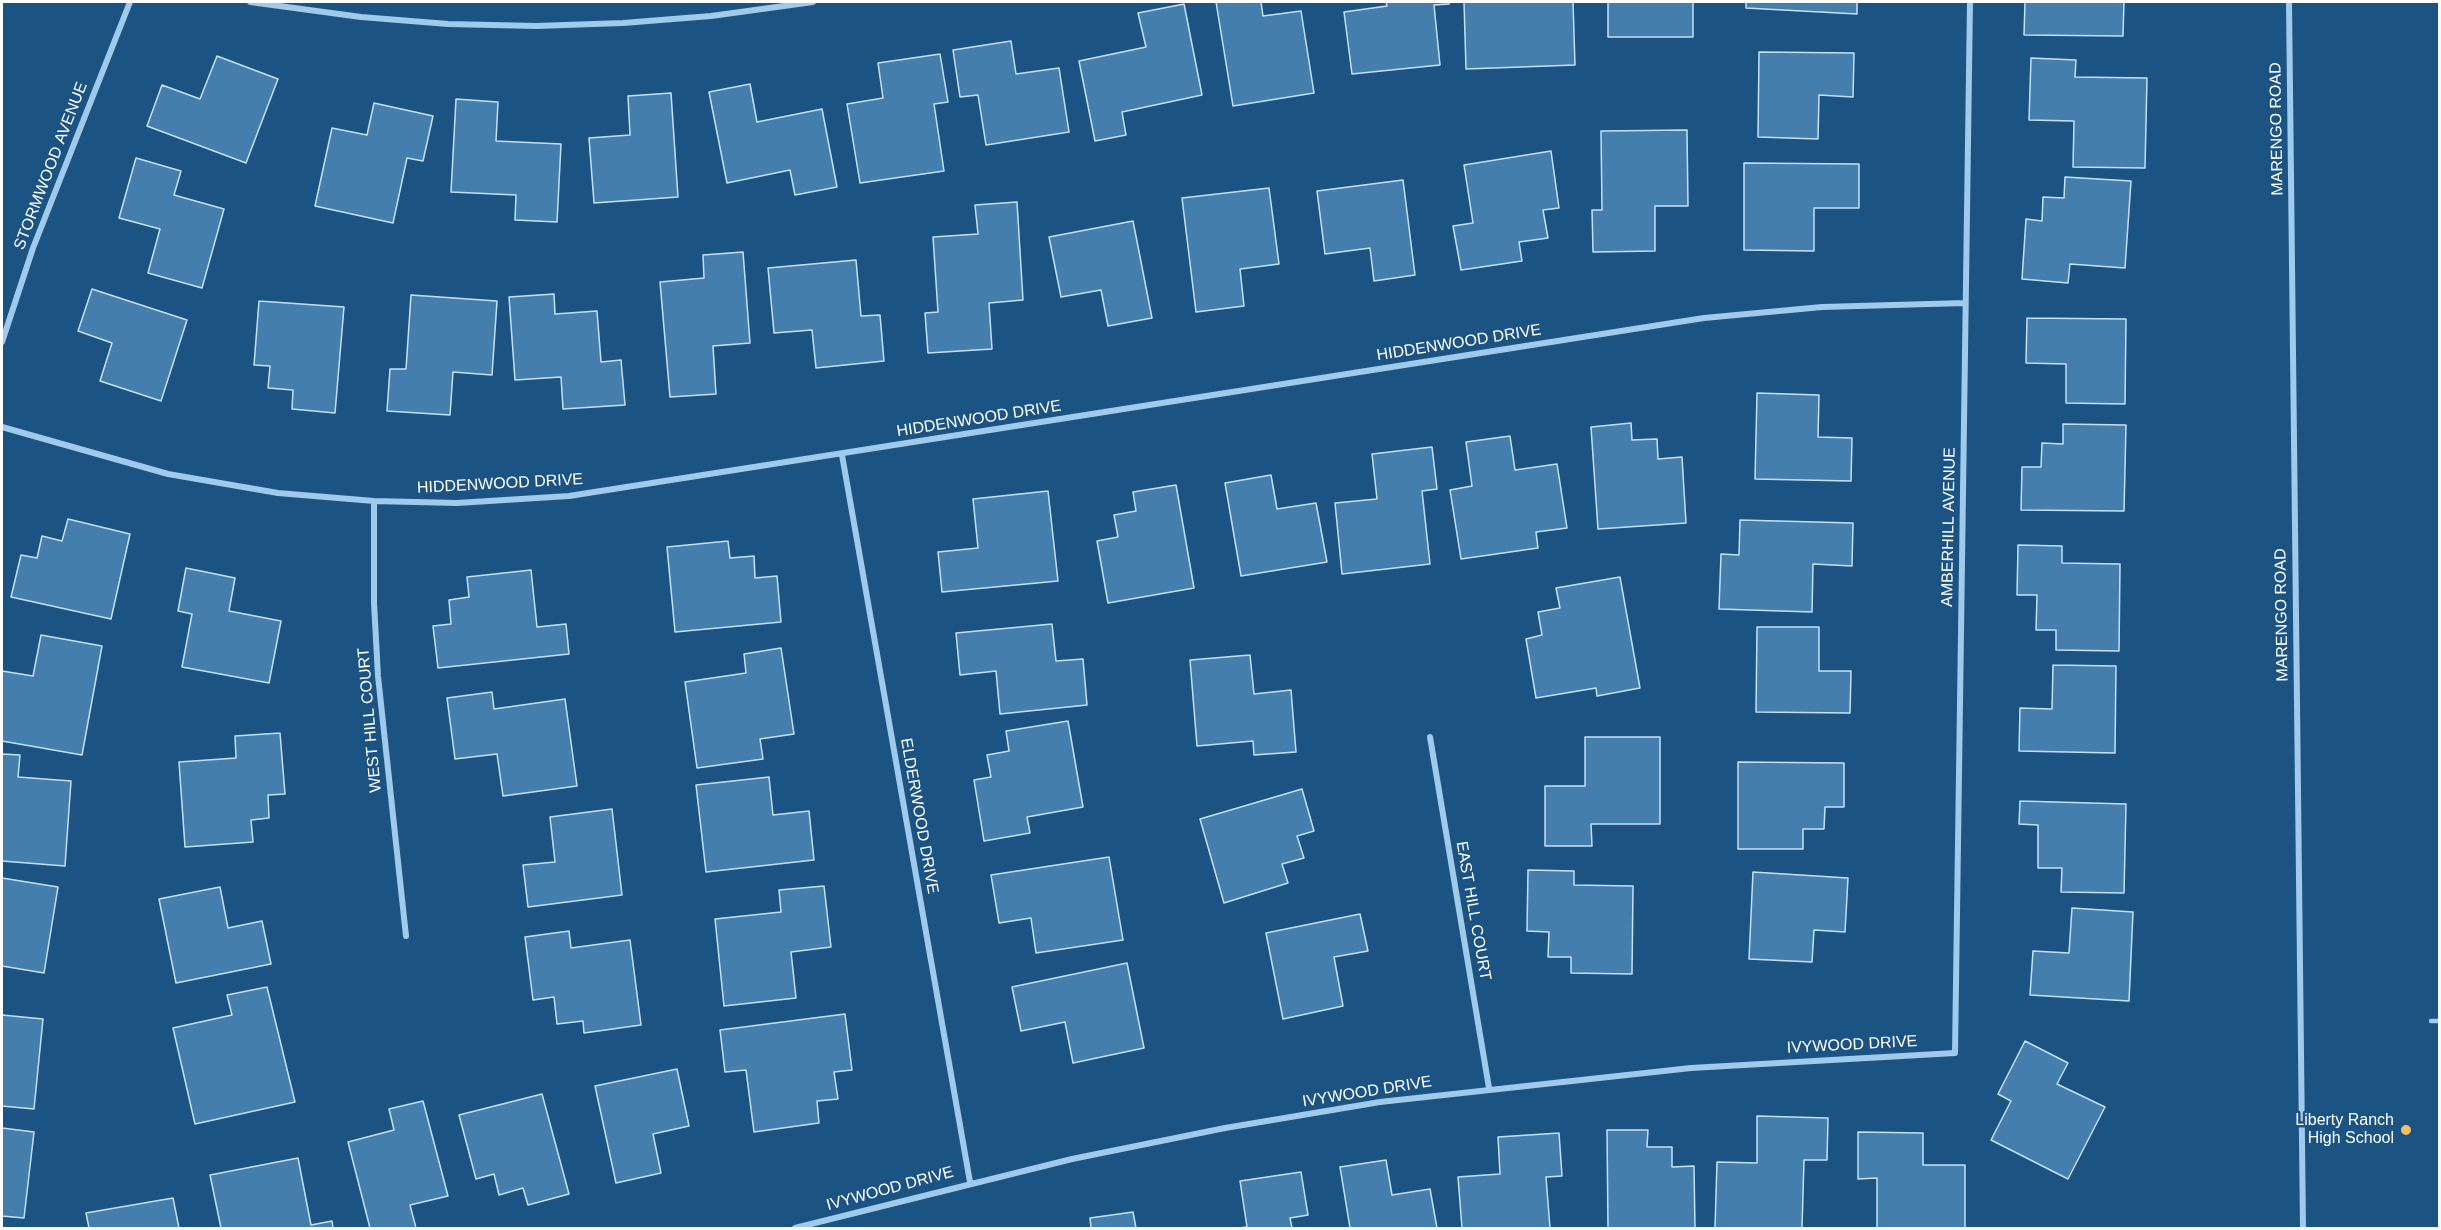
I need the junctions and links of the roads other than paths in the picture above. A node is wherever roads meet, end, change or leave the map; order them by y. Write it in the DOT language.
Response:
graph roads {
  1 [pos="130,2"];
  2 [pos="250,2"];
  3 [pos="813,2"];
  4 [pos="1970,2"];
  5 [pos="2289,2"];
  6 [pos="795,3"];
  7 [pos="1965,303"];
  8 [pos="2,342"];
  9 [pos="2,427"];
  10 [pos="842,455"];
  11 [pos="374,501"];
  12 [pos="1430,737"];
  13 [pos="406,936"];
  14 [pos="2431,1021"];
  15 [pos="2439,1021"];
  16 [pos="1955,1053"];
  17 [pos="1489,1088"];
  18 [pos="970,1182"];
  19 [pos="795,1228"];
  20 [pos="2303,1228"];
  1 -- 8 [label="street, STORMWOOD AVENUE"];
  2 -- 6 [label="street"];
  3 -- 6 [label="street"];
  4 -- 7 [label="street, AMBERHILL AVENUE"];
  5 -- 20 [label="street, MARENGO ROAD"];
  7 -- 10 [label="street, HIDDENWOOD DRIVE"];
  7 -- 16 [label="street, AMBERHILL AVENUE"];
  9 -- 11 [label="street, HIDDENWOOD DRIVE"];
  10 -- 11 [label="street, HIDDENWOOD DRIVE"];
  10 -- 18 [label="street, ELDERWOOD DRIVE"];
  11 -- 13 [label="street, WEST HILL COURT"];
  12 -- 17 [label="street, EAST HILL COURT"];
  14 -- 15 [label="lane"];
  16 -- 17 [label="street, IVYWOOD DRIVE"];
  17 -- 18 [label="street, IVYWOOD DRIVE"];
  18 -- 19 [label="street, IVYWOOD DRIVE"];
}
